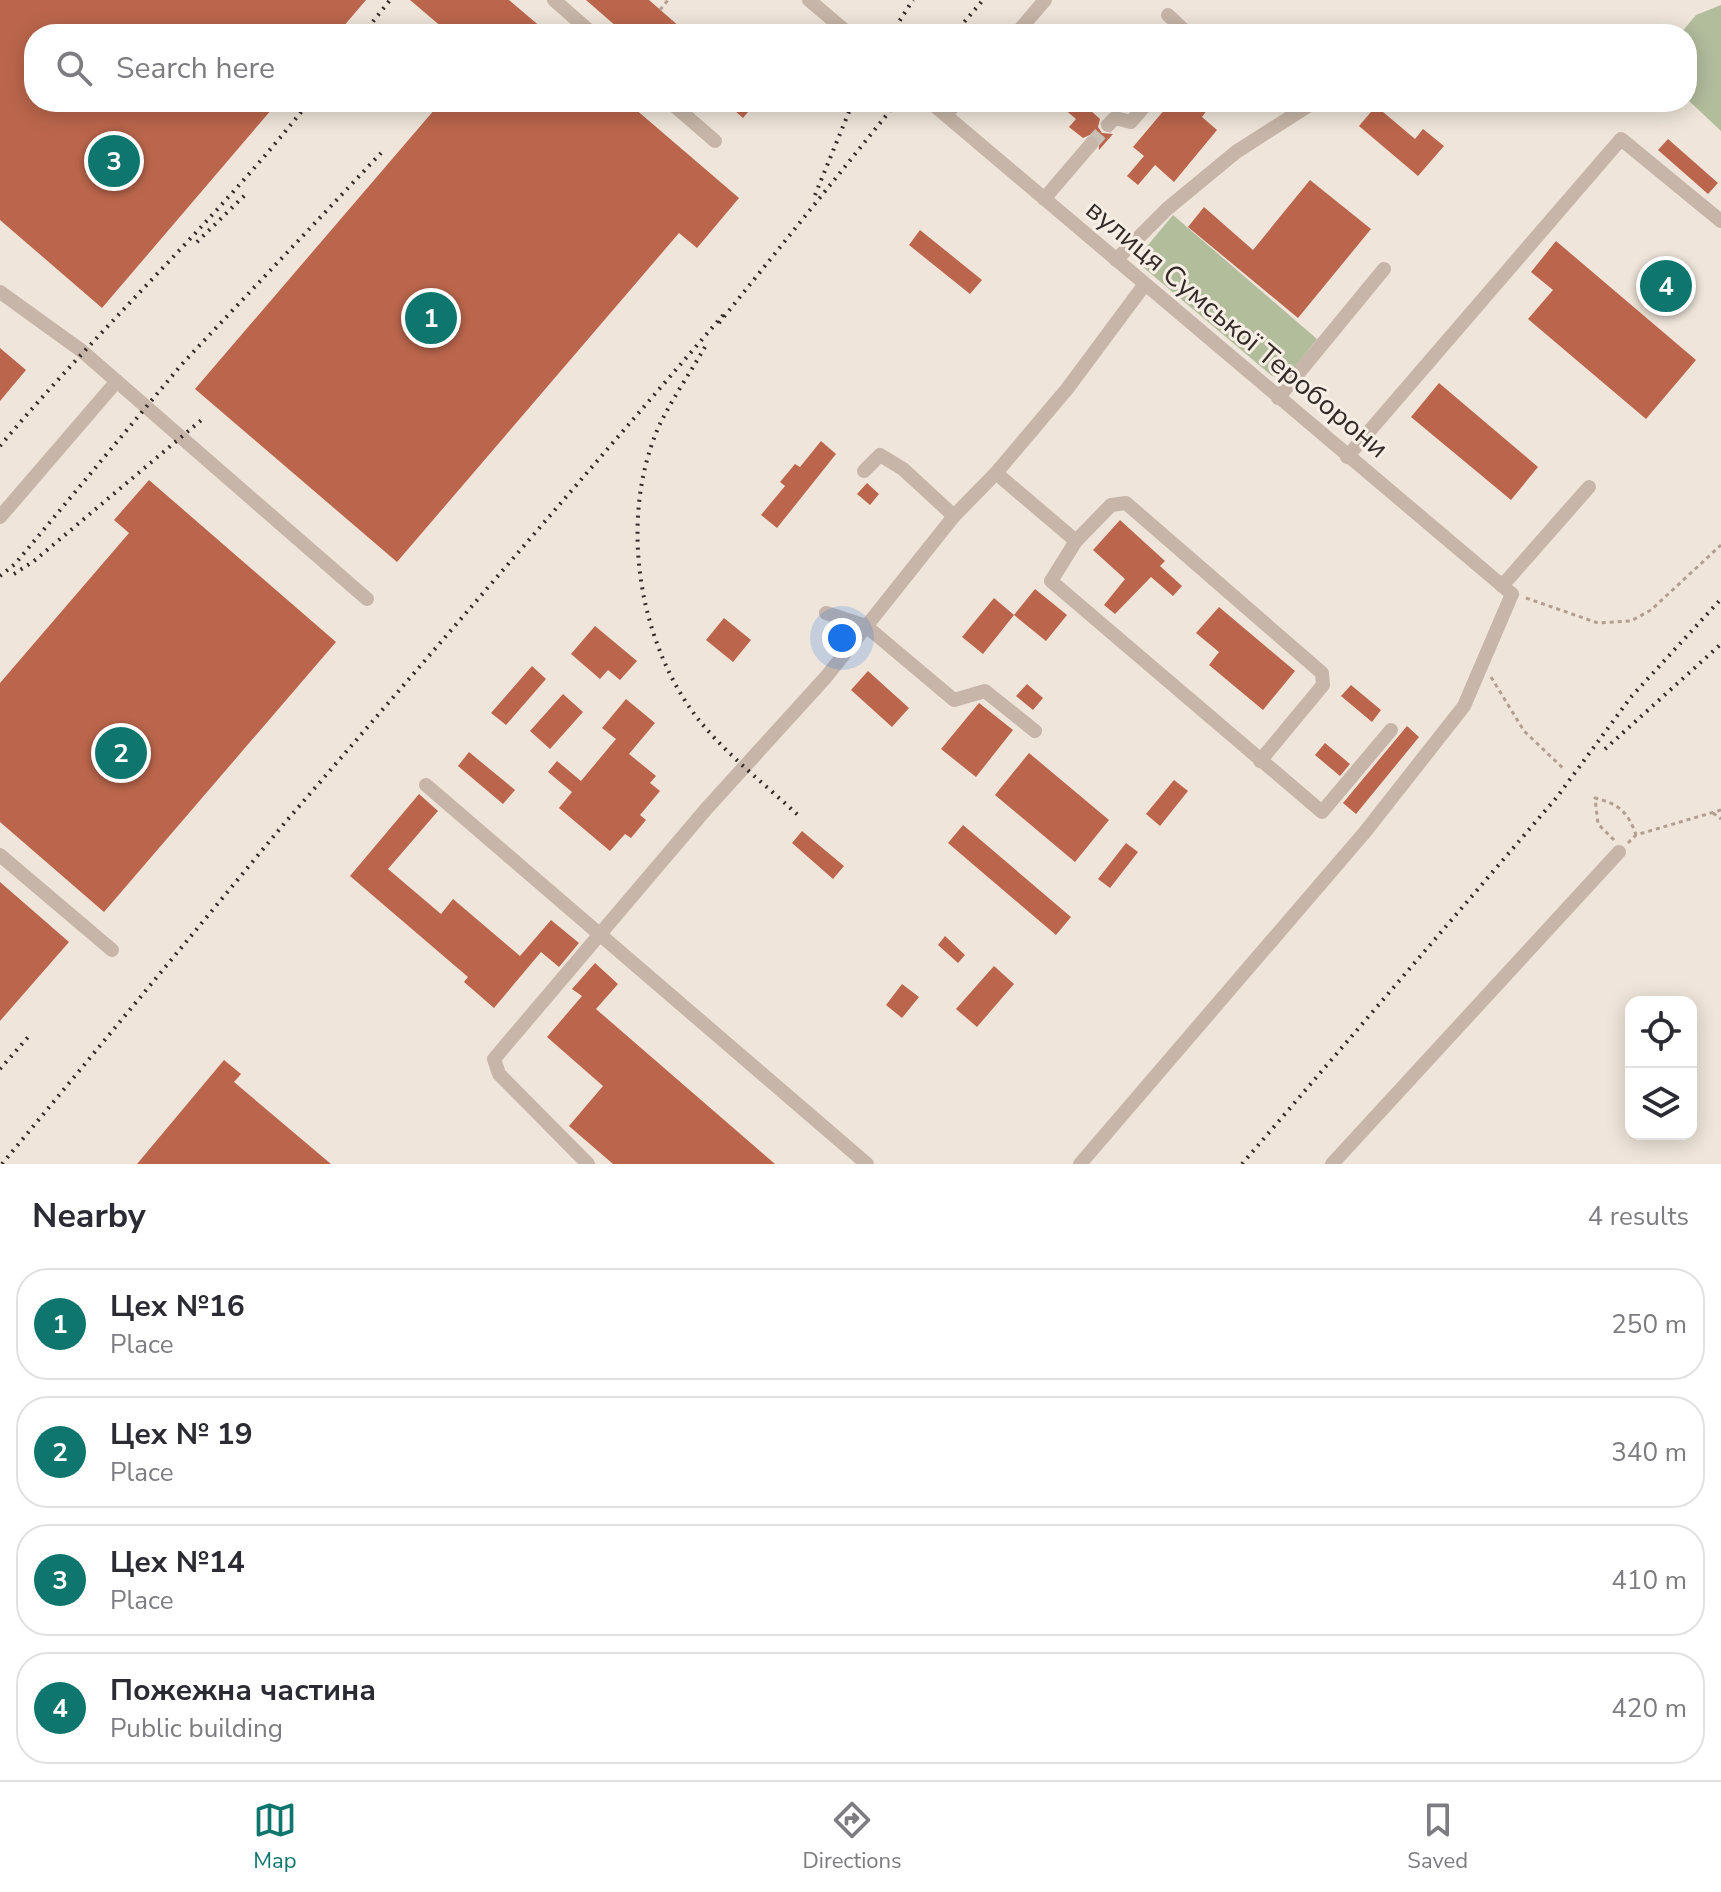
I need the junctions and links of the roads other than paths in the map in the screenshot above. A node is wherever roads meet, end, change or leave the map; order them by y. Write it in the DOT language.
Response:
graph roads {
  1 [pos="554,0"];
  2 [pos="809,0"];
  3 [pos="1045,0"];
  4 [pos="1168,15"];
  5 [pos="582,24"];
  6 [pos="837,24"];
  7 [pos="1025,24"];
  8 [pos="1177,24"];
  9 [pos="682,112"];
  10 [pos="942,112"];
  11 [pos="949,112"];
  12 [pos="1140,112"];
  13 [pos="1298,112"];
  14 [pos="946,115"];
  15 [pos="1108,125"];
  16 [pos="715,141"];
  17 [pos="1091,144"];
  18 [pos="1044,199"];
  19 [pos="1721,221"];
  20 [pos="1116,260"];
  21 [pos="1384,269"];
  22 [pos="1145,284"];
  23 [pos="0,292"];
  24 [pos="117,381"];
  25 [pos="1278,398"];
  26 [pos="1347,457"];
  27 [pos="864,471"];
  28 [pos="996,473"];
  29 [pos="1589,487"];
  30 [pos="954,516"];
  31 [pos="0,517"];
  32 [pos="1076,541"];
  33 [pos="1507,590"];
  34 [pos="367,599"];
  35 [pos="826,613"];
  36 [pos="866,626"];
  37 [pos="1391,730"];
  38 [pos="1035,731"];
  39 [pos="1260,761"];
  40 [pos="426,785"];
  41 [pos="1621,850"];
  42 [pos="0,855"];
  43 [pos="600,935"];
  44 [pos="112,950"];
  45 [pos="588,1164"];
  46 [pos="867,1164"];
  47 [pos="1080,1164"];
  48 [pos="1332,1164"];
  1 -- 5 [label="street"];
  2 -- 6 [label="street"];
  3 -- 7 [label="street"];
  4 -- 8 [label="street"];
  9 -- 16 [label="street"];
  10 -- 14 [label="street, вулиця Сумської Тероборони"];
  11 -- 14 [label="street"];
  12 -- 15 [label="street"];
  13 -- 20 [label="street"];
  14 -- 18 [label="street, вулиця Сумської Тероборони"];
  17 -- 18 [label="street"];
  18 -- 20 [label="street, вулиця Сумської Тероборони"];
  19 -- 26 [label="street"];
  20 -- 22 [label="street, вулиця Сумської Тероборони"];
  21 -- 25 [label="street"];
  22 -- 25 [label="street, вулиця Сумської Тероборони"];
  22 -- 28 [label="street"];
  23 -- 24 [label="street"];
  24 -- 31 [label="street"];
  24 -- 34 [label="street"];
  25 -- 26 [label="street, вулиця Сумської Тероборони"];
  26 -- 33 [label="street, вулиця Сумської Тероборони"];
  27 -- 30 [label="street"];
  28 -- 30 [label="street"];
  28 -- 32 [label="street"];
  29 -- 33 [label="street"];
  30 -- 36 [label="street"];
  32 -- 39 [label="street"];
  32 -- 39 [label="street"];
  33 -- 47 [label="street"];
  35 -- 36 [label="street"];
  36 -- 38 [label="street"];
  36 -- 43 [label="street"];
  37 -- 39 [label="street"];
  40 -- 43 [label="street"];
  41 -- 48 [label="street"];
  42 -- 44 [label="street"];
  43 -- 45 [label="street"];
  43 -- 46 [label="street"];
}
